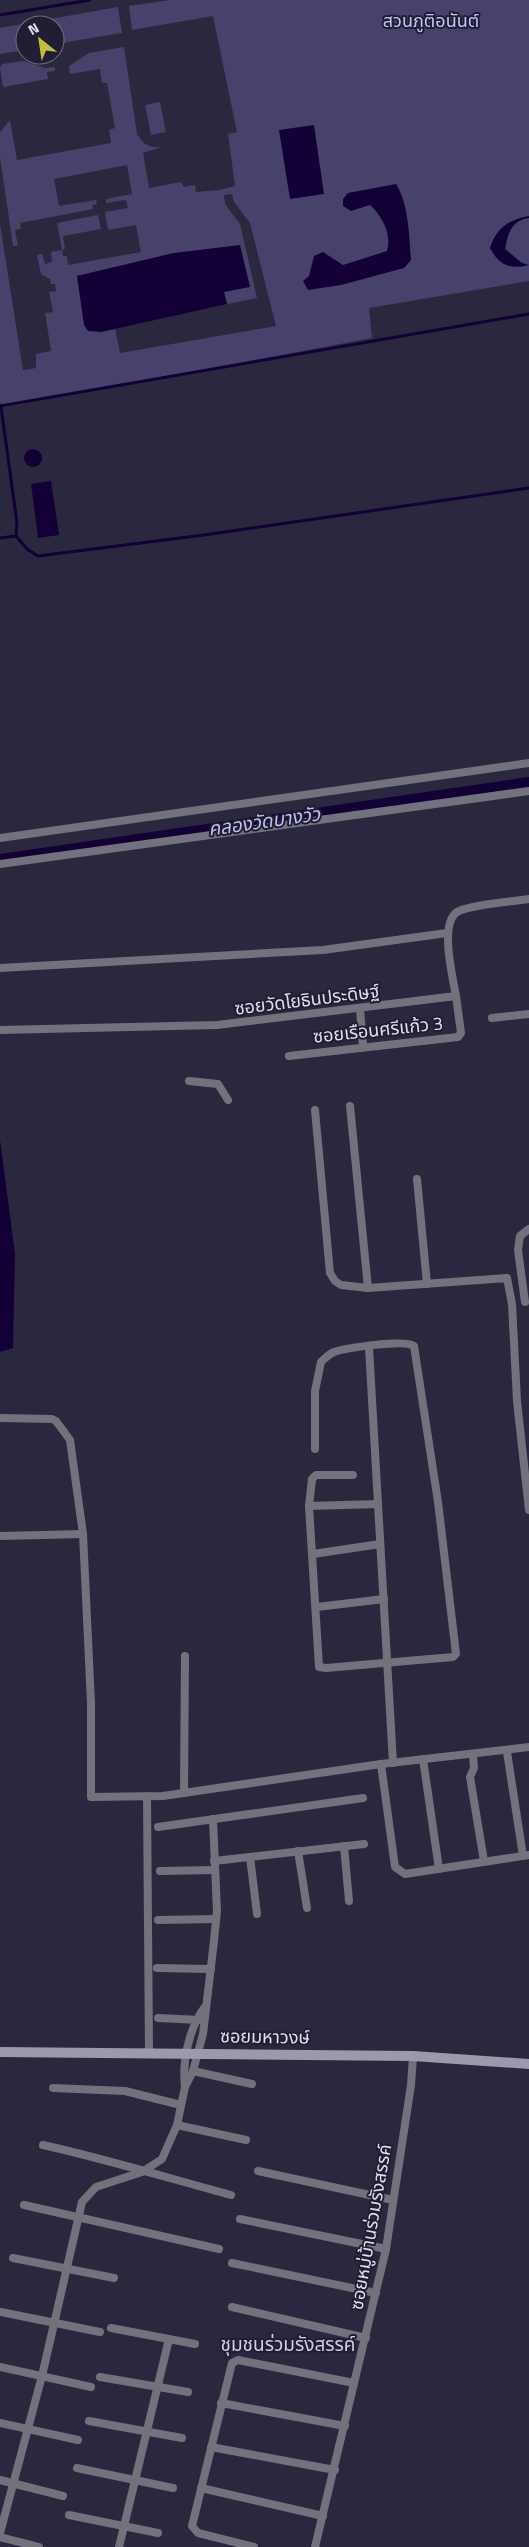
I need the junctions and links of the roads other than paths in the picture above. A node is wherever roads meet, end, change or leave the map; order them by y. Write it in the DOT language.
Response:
graph roads {
  1 [pos="529,763"];
  2 [pos="529,791"];
  3 [pos="0,838"];
  4 [pos="0,864"];
  5 [pos="529,899"];
  6 [pos="447,933"];
  7 [pos="0,968"];
  8 [pos="456,996"];
  9 [pos="360,1009"];
  10 [pos="529,1014"];
  11 [pos="492,1018"];
  12 [pos="0,1030"];
  13 [pos="363,1046"];
  14 [pos="289,1056"];
  15 [pos="188,1081"];
  16 [pos="228,1100"];
  17 [pos="350,1106"];
  18 [pos="315,1110"];
  19 [pos="417,1179"];
  20 [pos="529,1229"];
  21 [pos="428,1284"];
  22 [pos="368,1288"];
  23 [pos="527,1302"];
  24 [pos="512,1304"];
  25 [pos="369,1346"];
  26 [pos="0,1418"];
  27 [pos="315,1449"];
  28 [pos="353,1475"];
  29 [pos="378,1504"];
  30 [pos="309,1506"];
  31 [pos="529,1510"];
  32 [pos="83,1534"];
  33 [pos="0,1536"];
  34 [pos="380,1544"];
  35 [pos="314,1554"];
  36 [pos="384,1599"];
  37 [pos="316,1607"];
  38 [pos="185,1656"];
  39 [pos="387,1664"];
  40 [pos="529,1747"];
  41 [pos="507,1752"];
  42 [pos="473,1756"];
  43 [pos="423,1759"];
  44 [pos="393,1763"];
  45 [pos="382,1764"];
  46 [pos="184,1793"];
  47 [pos="147,1796"];
  48 [pos="363,1798"];
  49 [pos="213,1818"];
  50 [pos="158,1827"];
  51 [pos="364,1844"];
  52 [pos="344,1846"];
  53 [pos="298,1851"];
  54 [pos="526,1856"];
  55 [pos="250,1857"];
  56 [pos="214,1861"];
  57 [pos="484,1861"];
  58 [pos="439,1869"];
  59 [pos="215,1870"];
  60 [pos="160,1871"];
  61 [pos="349,1901"];
  62 [pos="307,1908"];
  63 [pos="257,1914"];
  64 [pos="216,1919"];
  65 [pos="158,1920"];
  66 [pos="157,1968"];
  67 [pos="210,1968"];
  68 [pos="158,2018"];
  69 [pos="201,2020"];
  70 [pos="0,2052"];
  71 [pos="149,2052"];
  72 [pos="193,2052"];
  73 [pos="413,2056"];
  74 [pos="529,2064"];
  75 [pos="192,2072"];
  76 [pos="252,2084"];
  77 [pos="186,2087"];
  78 [pos="53,2088"];
  79 [pos="182,2106"];
  80 [pos="177,2125"];
  81 [pos="246,2140"];
  82 [pos="43,2145"];
  83 [pos="258,2171"];
  84 [pos="142,2172"];
  85 [pos="231,2195"];
  86 [pos="393,2200"];
  87 [pos="24,2205"];
  88 [pos="77,2218"];
  89 [pos="240,2218"];
  90 [pos="219,2249"];
  91 [pos="386,2249"];
  92 [pos="13,2258"];
  93 [pos="232,2263"];
  94 [pos="67,2268"];
  95 [pos="114,2278"];
  96 [pos="376,2292"];
  97 [pos="232,2307"];
  98 [pos="1,2312"];
  99 [pos="54,2322"];
  100 [pos="111,2328"];
  101 [pos="100,2332"];
  102 [pos="366,2338"];
  103 [pos="169,2339"];
  104 [pos="195,2344"];
  105 [pos="0,2367"];
  106 [pos="42,2376"];
  107 [pos="100,2377"];
  108 [pos="354,2383"];
  109 [pos="91,2387"];
  110 [pos="158,2387"];
  111 [pos="188,2392"];
  112 [pos="221,2403"];
  113 [pos="89,2422"];
  114 [pos="0,2423"];
  115 [pos="345,2426"];
  116 [pos="26,2429"];
  117 [pos="147,2432"];
  118 [pos="182,2438"];
  119 [pos="78,2440"];
  120 [pos="212,2447"];
  121 [pos="77,2468"];
  122 [pos="335,2470"];
  123 [pos="0,2480"];
  124 [pos="135,2480"];
  125 [pos="12,2484"];
  126 [pos="173,2488"];
  127 [pos="202,2488"];
  128 [pos="62,2496"];
  129 [pos="69,2515"];
  130 [pos="323,2516"];
  131 [pos="124,2526"];
  132 [pos="158,2533"];
  133 [pos="0,2535"];
  134 [pos="39,2547"];
  135 [pos="119,2547"];
  136 [pos="254,2547"];
  137 [pos="316,2547"];
  1 -- 3 [label="street"];
  2 -- 4 [label="street"];
  5 -- 6 [label="street"];
  6 -- 7 [label="street"];
  6 -- 8 [label="street"];
  8 -- 9 [label="street, ซอยวัดโยธินประดิษฐ์"];
  8 -- 13 [label="street, ซอยเรือนศรีแก้ว 3"];
  9 -- 12 [label="street, ซอยวัดโยธินประดิษฐ์"];
  9 -- 13 [label="street"];
  10 -- 11 [label="street"];
  13 -- 14 [label="street, ซอยเรือนศรีแก้ว 3"];
  15 -- 16 [label="street"];
  17 -- 22 [label="street"];
  18 -- 22 [label="street"];
  19 -- 21 [label="street"];
  20 -- 23 [label="street"];
  21 -- 22 [label="street"];
  21 -- 24 [label="street"];
  23 -- 24 [label="street"];
  24 -- 31 [label="street"];
  25 -- 27 [label="street"];
  25 -- 29 [label="street"];
  25 -- 39 [label="street"];
  26 -- 32 [label="street"];
  28 -- 30 [label="street"];
  29 -- 30 [label="street"];
  29 -- 34 [label="street"];
  30 -- 35 [label="street"];
  32 -- 33 [label="street"];
  32 -- 47 [label="street"];
  34 -- 35 [label="street"];
  34 -- 36 [label="street"];
  35 -- 37 [label="street"];
  36 -- 37 [label="street"];
  36 -- 39 [label="street"];
  37 -- 39 [label="street"];
  38 -- 46 [label="street"];
  39 -- 44 [label="street"];
  40 -- 41 [label="street"];
  41 -- 42 [label="street"];
  41 -- 54 [label="street"];
  42 -- 43 [label="street"];
  42 -- 57 [label="street"];
  43 -- 44 [label="street"];
  43 -- 58 [label="street"];
  44 -- 45 [label="street"];
  45 -- 46 [label="street"];
  45 -- 58 [label="street"];
  46 -- 47 [label="street"];
  47 -- 71 [label="street"];
  48 -- 49 [label="street"];
  49 -- 50 [label="street"];
  49 -- 56 [label="street"];
  51 -- 52 [label="street"];
  52 -- 53 [label="street"];
  52 -- 61 [label="street"];
  53 -- 55 [label="street"];
  53 -- 62 [label="street"];
  54 -- 57 [label="street"];
  55 -- 56 [label="street"];
  55 -- 63 [label="street"];
  56 -- 59 [label="street"];
  57 -- 58 [label="street"];
  59 -- 60 [label="street"];
  59 -- 64 [label="street"];
  64 -- 65 [label="street"];
  64 -- 67 [label="street"];
  66 -- 67 [label="street"];
  67 -- 69 [label="street"];
  68 -- 69 [label="street"];
  69 -- 72 [label="street"];
  70 -- 71 [label="street, ซอยมหาวงษ์"];
  71 -- 72 [label="street, ซอยมหาวงษ์"];
  72 -- 73 [label="street, ซอยมหาวงษ์"];
  72 -- 75 [label="street"];
  72 -- 77 [label="street"];
  73 -- 74 [label="street, ซอยมหาวงษ์"];
  73 -- 86 [label="street, ซอยหมู่บ้านร่วมรังสรรค์"];
  75 -- 76 [label="street"];
  75 -- 77 [label="street"];
  77 -- 79 [label="street"];
  78 -- 79 [label="street"];
  79 -- 80 [label="street"];
  80 -- 81 [label="street"];
  80 -- 84 [label="street"];
  82 -- 84 [label="street"];
  83 -- 86 [label="street"];
  84 -- 85 [label="street"];
  84 -- 88 [label="street"];
  86 -- 91 [label="street, ซอยหมู่บ้านร่วมรังสรรค์"];
  87 -- 88 [label="street"];
  88 -- 90 [label="street"];
  88 -- 94 [label="street"];
  89 -- 91 [label="street"];
  91 -- 96 [label="street, ซอยหมู่บ้านร่วมรังสรรค์"];
  92 -- 94 [label="street"];
  93 -- 96 [label="street"];
  94 -- 95 [label="street"];
  94 -- 99 [label="street"];
  96 -- 102 [label="street, ซอยหมู่บ้านร่วมรังสรรค์"];
  97 -- 102 [label="street"];
  98 -- 99 [label="street"];
  99 -- 101 [label="street"];
  99 -- 106 [label="street"];
  100 -- 103 [label="street"];
  102 -- 108 [label="street, ซอยหมู่บ้านร่วมรังสรรค์"];
  103 -- 104 [label="street"];
  103 -- 110 [label="street"];
  105 -- 106 [label="street"];
  106 -- 109 [label="street"];
  106 -- 116 [label="street"];
  107 -- 110 [label="street"];
  108 -- 112 [label="street"];
  108 -- 115 [label="street, ซอยหมู่บ้านร่วมรังสรรค์"];
  110 -- 111 [label="street"];
  110 -- 117 [label="street"];
  112 -- 115 [label="street"];
  112 -- 120 [label="street"];
  113 -- 117 [label="street"];
  114 -- 116 [label="street"];
  115 -- 122 [label="street, ซอยหมู่บ้านร่วมรังสรรค์"];
  116 -- 119 [label="street"];
  116 -- 125 [label="street"];
  117 -- 118 [label="street"];
  117 -- 124 [label="street"];
  120 -- 122 [label="street"];
  120 -- 127 [label="street"];
  121 -- 124 [label="street"];
  122 -- 130 [label="street, ซอยหมู่บ้านร่วมรังสรรค์"];
  123 -- 125 [label="street"];
  124 -- 126 [label="street"];
  124 -- 131 [label="street"];
  125 -- 128 [label="street"];
  125 -- 133 [label="street"];
  127 -- 130 [label="street"];
  127 -- 136 [label="street"];
  129 -- 131 [label="street"];
  130 -- 137 [label="street, ซอยหมู่บ้านร่วมรังสรรค์"];
  131 -- 132 [label="street"];
  131 -- 135 [label="street"];
  133 -- 134 [label="street"];
}
